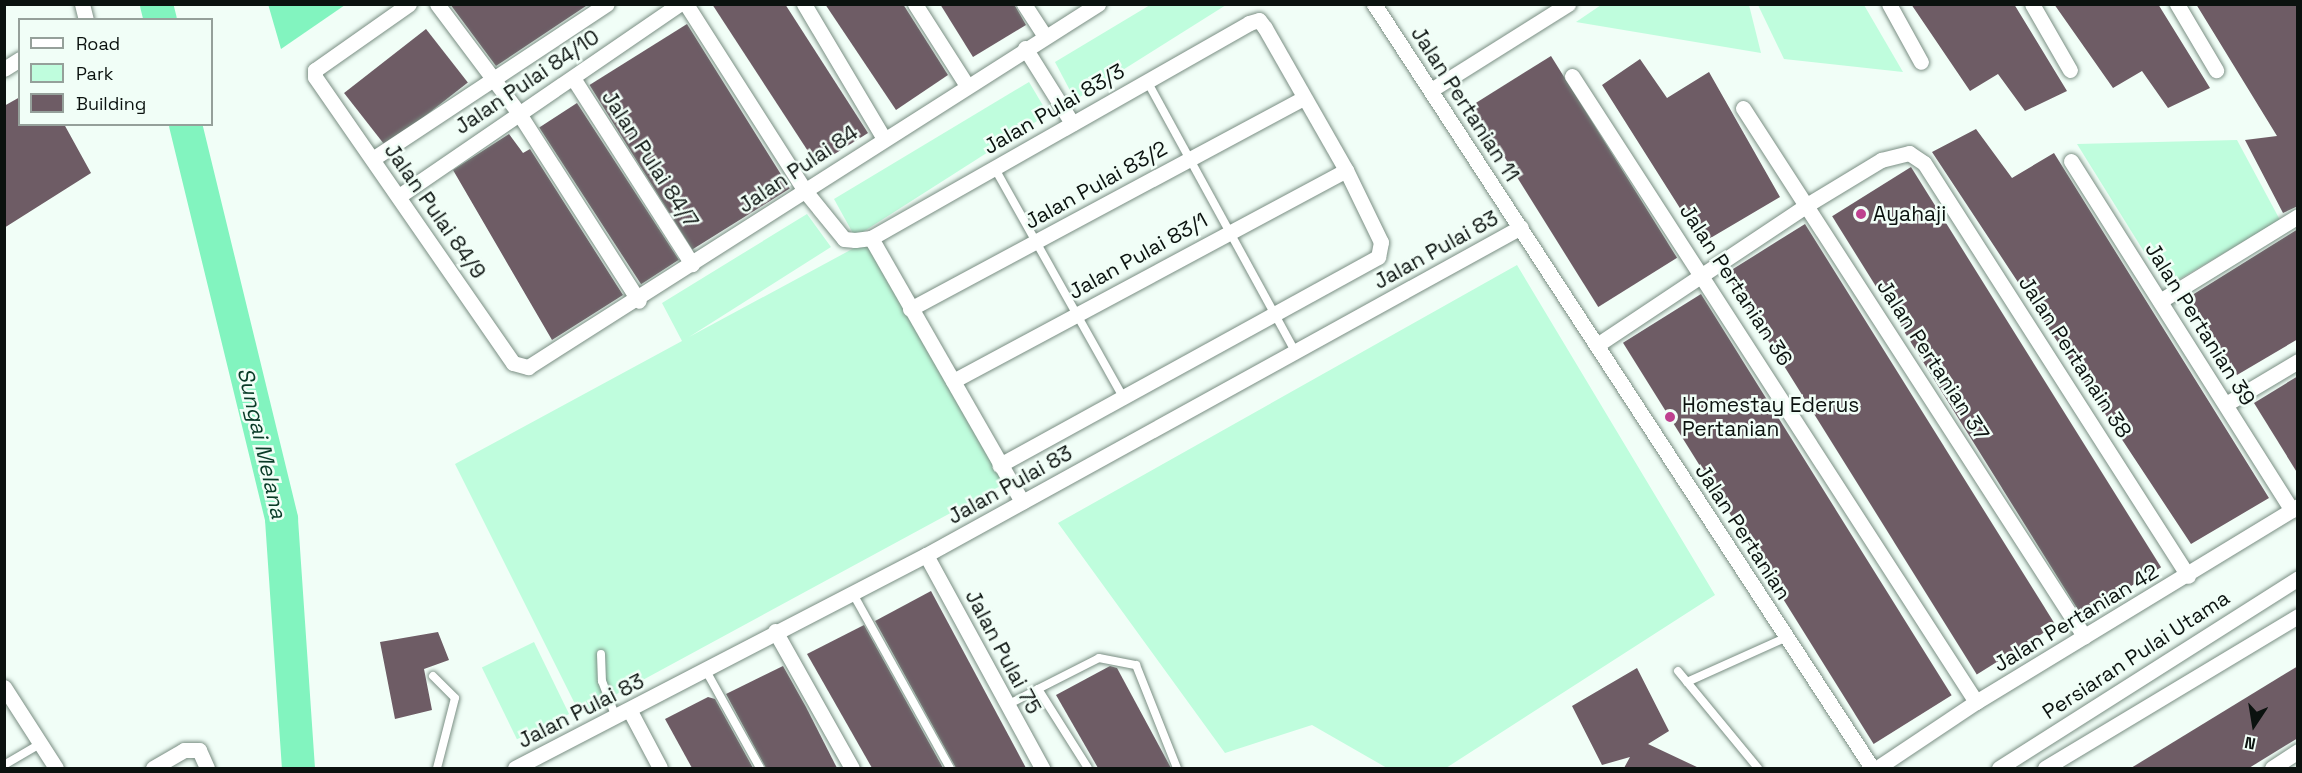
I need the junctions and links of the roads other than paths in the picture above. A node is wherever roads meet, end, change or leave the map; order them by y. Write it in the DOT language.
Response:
graph roads {
  1 [pos="409,4"];
  2 [pos="437,4"];
  3 [pos="607,4"];
  4 [pos="679,4"];
  5 [pos="686,4"];
  6 [pos="804,4"];
  7 [pos="915,4"];
  8 [pos="1024,4"];
  9 [pos="1098,4"];
  10 [pos="1374,4"];
  11 [pos="1568,4"];
  12 [pos="1889,4"];
  13 [pos="2032,4"];
  14 [pos="2177,4"];
  15 [pos="1044,36"];
  16 [pos="1025,48"];
  17 [pos="18,60"];
  18 [pos="1921,62"];
  19 [pos="4,69"];
  20 [pos="2070,70"];
  21 [pos="2216,70"];
  22 [pos="1572,76"];
  23 [pos="491,78"];
  24 [pos="573,78"];
  25 [pos="1147,81"];
  26 [pos="966,84"];
  27 [pos="1431,90"];
  28 [pos="1303,98"];
  29 [pos="1743,108"];
  30 [pos="518,112"];
  31 [pos="1072,123"];
  32 [pos="883,137"];
  33 [pos="374,158"];
  34 [pos="1187,159"];
  35 [pos="2071,161"];
  36 [pos="994,167"];
  37 [pos="1346,170"];
  38 [pos="805,191"];
  39 [pos="399,196"];
  40 [pos="1808,205"];
  41 [pos="2298,216"];
  42 [pos="1521,227"];
  43 [pos="1229,230"];
  44 [pos="871,238"];
  45 [pos="1036,242"];
  46 [pos="692,264"];
  47 [pos="1705,276"];
  48 [pos="639,301"];
  49 [pos="2160,302"];
  50 [pos="910,309"];
  51 [pos="1080,312"];
  52 [pos="1275,314"];
  53 [pos="1597,345"];
  54 [pos="1295,351"];
  55 [pos="2298,361"];
  56 [pos="522,367"];
  57 [pos="953,381"];
  58 [pos="1123,397"];
  59 [pos="2226,404"];
  60 [pos="999,465"];
  61 [pos="1022,502"];
  62 [pos="2295,508"];
  63 [pos="926,555"];
  64 [pos="2188,576"];
  65 [pos="2298,578"];
  66 [pos="852,592"];
  67 [pos="2298,616"];
  68 [pos="775,631"];
  69 [pos="2084,636"];
  70 [pos="1787,637"];
  71 [pos="601,654"];
  72 [pos="705,669"];
  73 [pos="1678,671"];
  74 [pos="434,676"];
  75 [pos="1687,682"];
  76 [pos="4,687"];
  77 [pos="1038,689"];
  78 [pos="1976,702"];
  79 [pos="1007,705"];
  80 [pos="623,715"];
  81 [pos="40,744"];
  82 [pos="2298,752"];
  83 [pos="4,765"];
  84 [pos="1039,767"];
  85 [pos="56,768"];
  86 [pos="153,768"];
  87 [pos="207,768"];
  88 [pos="437,768"];
  89 [pos="515,768"];
  90 [pos="660,768"];
  91 [pos="760,768"];
  92 [pos="852,768"];
  93 [pos="950,768"];
  94 [pos="1088,768"];
  95 [pos="1177,768"];
  96 [pos="1758,768"];
  97 [pos="1872,768"];
  98 [pos="1877,768"];
  99 [pos="1999,768"];
  100 [pos="2045,768"];
  101 [pos="2272,768"];
  1 -- 33 [label="street, Jalan Pulai 84/9"];
  2 -- 23 [label="street"];
  3 -- 23 [label="street"];
  4 -- 24 [label="street, Jalan Pulai 84/10"];
  5 -- 38 [label="street"];
  6 -- 32 [label="street"];
  7 -- 26 [label="street"];
  8 -- 15 [label="street"];
  9 -- 15 [label="street, Jalan Pulai 84"];
  10 -- 27 [label="street, Jalan Pertanian 11"];
  11 -- 27 [label="street"];
  12 -- 18 [label="street"];
  13 -- 20 [label="street"];
  14 -- 21 [label="street"];
  15 -- 16 [label="street, Jalan Pulai 84"];
  16 -- 26 [label="street, Jalan Pulai 84"];
  16 -- 31 [label="street"];
  17 -- 19 [label="street"];
  22 -- 47 [label="street, Jalan Pertanian 36"];
  23 -- 30 [label="street"];
  23 -- 33 [label="street"];
  24 -- 30 [label="street, Jalan Pulai 84/10"];
  24 -- 46 [label="street, Jalan Pulai 84/7"];
  25 -- 28 [label="street, Jalan Pulai 83/3"];
  25 -- 31 [label="street, Jalan Pulai 83/3"];
  25 -- 34 [label="lane"];
  26 -- 32 [label="street, Jalan Pulai 84"];
  27 -- 42 [label="street, Jalan Pertanian 11"];
  28 -- 34 [label="street, Jalan Pulai 83/2"];
  28 -- 37 [label="street"];
  29 -- 40 [label="street, Jalan Pertanian 37"];
  30 -- 39 [label="street, Jalan Pulai 84/10"];
  30 -- 48 [label="street"];
  31 -- 36 [label="street, Jalan Pulai 83/3"];
  32 -- 38 [label="street, Jalan Pulai 84"];
  33 -- 39 [label="street, Jalan Pulai 84/9"];
  34 -- 43 [label="lane"];
  34 -- 45 [label="street, Jalan Pulai 83/2"];
  35 -- 49 [label="street, Jalan Pertanian 39"];
  36 -- 44 [label="street, Jalan Pulai 83/3"];
  36 -- 45 [label="lane"];
  37 -- 43 [label="street, Jalan Pulai 83/1"];
  37 -- 52 [label="street"];
  38 -- 44 [label="street"];
  38 -- 46 [label="street, Jalan Pulai 84"];
  39 -- 56 [label="street, Jalan Pulai 84/9"];
  40 -- 47 [label="street"];
  40 -- 64 [label="street, Jalan Pertanain 38"];
  40 -- 69 [label="street, Jalan Pertanian 37"];
  41 -- 49 [label="street"];
  42 -- 53 [label="street, Jalan Pertanian"];
  42 -- 54 [label="street, Jalan Pulai 83"];
  43 -- 51 [label="street, Jalan Pulai 83/1"];
  43 -- 52 [label="lane"];
  44 -- 50 [label="street"];
  45 -- 50 [label="street, Jalan Pulai 83/2"];
  45 -- 51 [label="lane"];
  46 -- 48 [label="street, Jalan Pulai 84"];
  47 -- 53 [label="street"];
  47 -- 78 [label="street, Jalan Pertanian 36"];
  48 -- 56 [label="street, Jalan Pulai 84"];
  49 -- 59 [label="street, Jalan Pertanian 39"];
  50 -- 57 [label="street"];
  51 -- 57 [label="street, Jalan Pulai 83/1"];
  51 -- 58 [label="lane"];
  52 -- 54 [label="lane"];
  52 -- 58 [label="street"];
  53 -- 70 [label="street, Jalan Pertanian"];
  54 -- 61 [label="street, Jalan Pulai 83"];
  55 -- 59 [label="street"];
  57 -- 60 [label="street"];
  58 -- 60 [label="street"];
  59 -- 62 [label="street, Jalan Pertanian 39"];
  60 -- 61 [label="street"];
  61 -- 63 [label="street, Jalan Pulai 83"];
  62 -- 64 [label="street, Jalan Pertanian 42"];
  63 -- 66 [label="street, Jalan Pulai 83"];
  63 -- 79 [label="street, Jalan Pulai 75"];
  64 -- 69 [label="street, Jalan Pertanian 42"];
  65 -- 99 [label="street, Persiaran Pulai Utama"];
  66 -- 68 [label="street, Jalan Pulai 83"];
  66 -- 93 [label="lane"];
  67 -- 100 [label="street"];
  68 -- 72 [label="street, Jalan Pulai 83"];
  68 -- 92 [label="street"];
  69 -- 78 [label="street, Jalan Pertanian 42"];
  70 -- 75 [label="lane"];
  70 -- 97 [label="street, Jalan Pertanian"];
  71 -- 80 [label="lane"];
  72 -- 80 [label="street, Jalan Pulai 83"];
  72 -- 91 [label="lane"];
  73 -- 75 [label="lane"];
  74 -- 88 [label="lane"];
  75 -- 96 [label="lane"];
  76 -- 81 [label="street"];
  77 -- 79 [label="lane"];
  77 -- 94 [label="lane"];
  77 -- 95 [label="lane"];
  78 -- 98 [label="street, Jalan Pertanian 42"];
  79 -- 84 [label="street, Jalan Pulai 75"];
  80 -- 89 [label="street, Jalan Pulai 83"];
  80 -- 90 [label="street"];
  81 -- 83 [label="lane"];
  81 -- 85 [label="street"];
  82 -- 101 [label="street"];
  86 -- 87 [label="street"];
}
